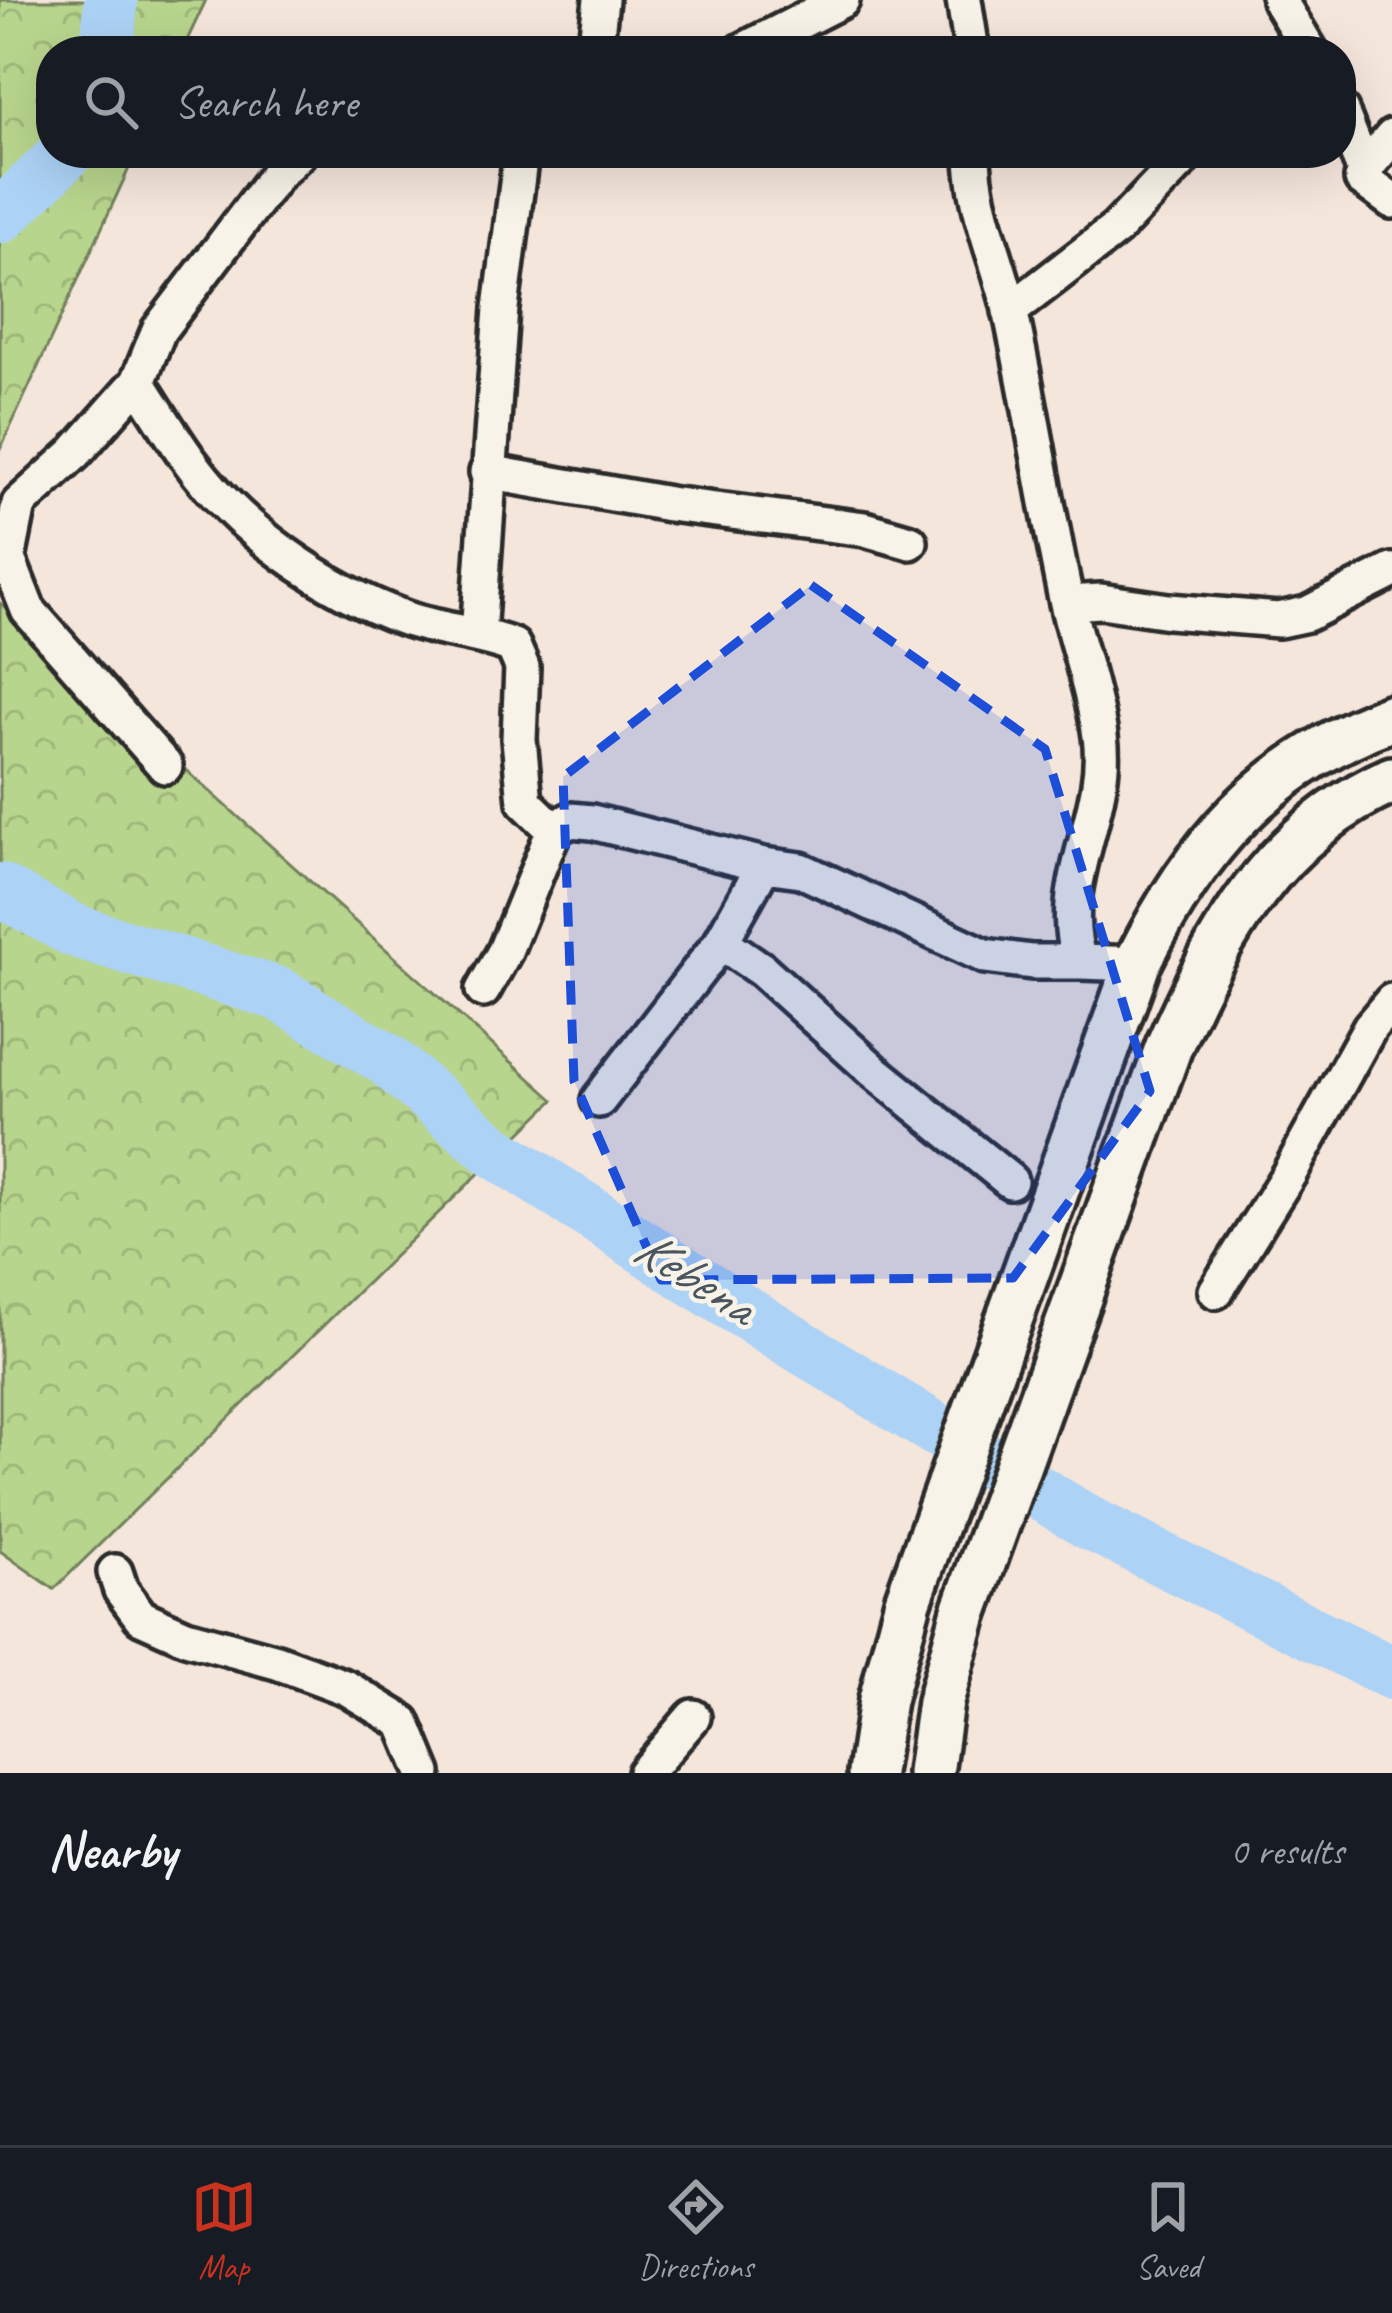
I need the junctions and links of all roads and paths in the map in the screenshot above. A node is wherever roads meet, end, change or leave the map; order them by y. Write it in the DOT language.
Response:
graph roads {
  1 [pos="602,0"];
  2 [pos="842,0"];
  3 [pos="964,0"];
  4 [pos="1279,0"];
  5 [pos="597,36"];
  6 [pos="771,36"];
  7 [pos="970,36"];
  8 [pos="1301,36"];
  9 [pos="1392,137"];
  10 [pos="1356,155"];
  11 [pos="283,168"];
  12 [pos="519,168"];
  13 [pos="975,168"];
  14 [pos="1175,168"];
  15 [pos="1353,168"];
  16 [pos="1363,175"];
  17 [pos="1392,201"];
  18 [pos="1010,311"];
  19 [pos="138,382"];
  20 [pos="487,472"];
  21 [pos="910,542"];
  22 [pos="1392,572"];
  23 [pos="1066,602"];
  24 [pos="478,635"];
  25 [pos="1392,717"];
  26 [pos="165,766"];
  27 [pos="1392,780"];
  28 [pos="554,830"];
  29 [pos="764,865"];
  30 [pos="721,942"];
  31 [pos="1080,962"];
  32 [pos="1137,964"];
  33 [pos="483,990"];
  34 [pos="1392,1001"];
  35 [pos="599,1100"];
  36 [pos="1010,1181"];
  37 [pos="1216,1291"];
  38 [pos="115,1571"];
  39 [pos="693,1717"];
  40 [pos="424,1773"];
  41 [pos="645,1773"];
  42 [pos="871,1773"];
  43 [pos="930,1773"];
  1 -- 5 [label="street"];
  2 -- 6 [label="street"];
  3 -- 7 [label="street"];
  4 -- 8 [label="street"];
  9 -- 16 [label="street"];
  10 -- 16 [label="street"];
  11 -- 19 [label="street"];
  12 -- 20 [label="street"];
  13 -- 18 [label="street"];
  14 -- 18 [label="street"];
  15 -- 16 [label="street"];
  16 -- 17 [label="street"];
  18 -- 23 [label="street"];
  19 -- 24 [label="street"];
  19 -- 26 [label="street"];
  20 -- 21 [label="street"];
  20 -- 24 [label="street"];
  22 -- 23 [label="street"];
  23 -- 31 [label="street"];
  24 -- 28 [label="street"];
  25 -- 32 [label="main road"];
  27 -- 43 [label="main road"];
  28 -- 29 [label="street"];
  28 -- 33 [label="street"];
  29 -- 30 [label="street"];
  29 -- 31 [label="street"];
  30 -- 35 [label="street"];
  30 -- 36 [label="street"];
  31 -- 32 [label="street"];
  32 -- 42 [label="main road"];
  34 -- 37 [label="street"];
  38 -- 40 [label="street"];
  39 -- 41 [label="street"];
}
